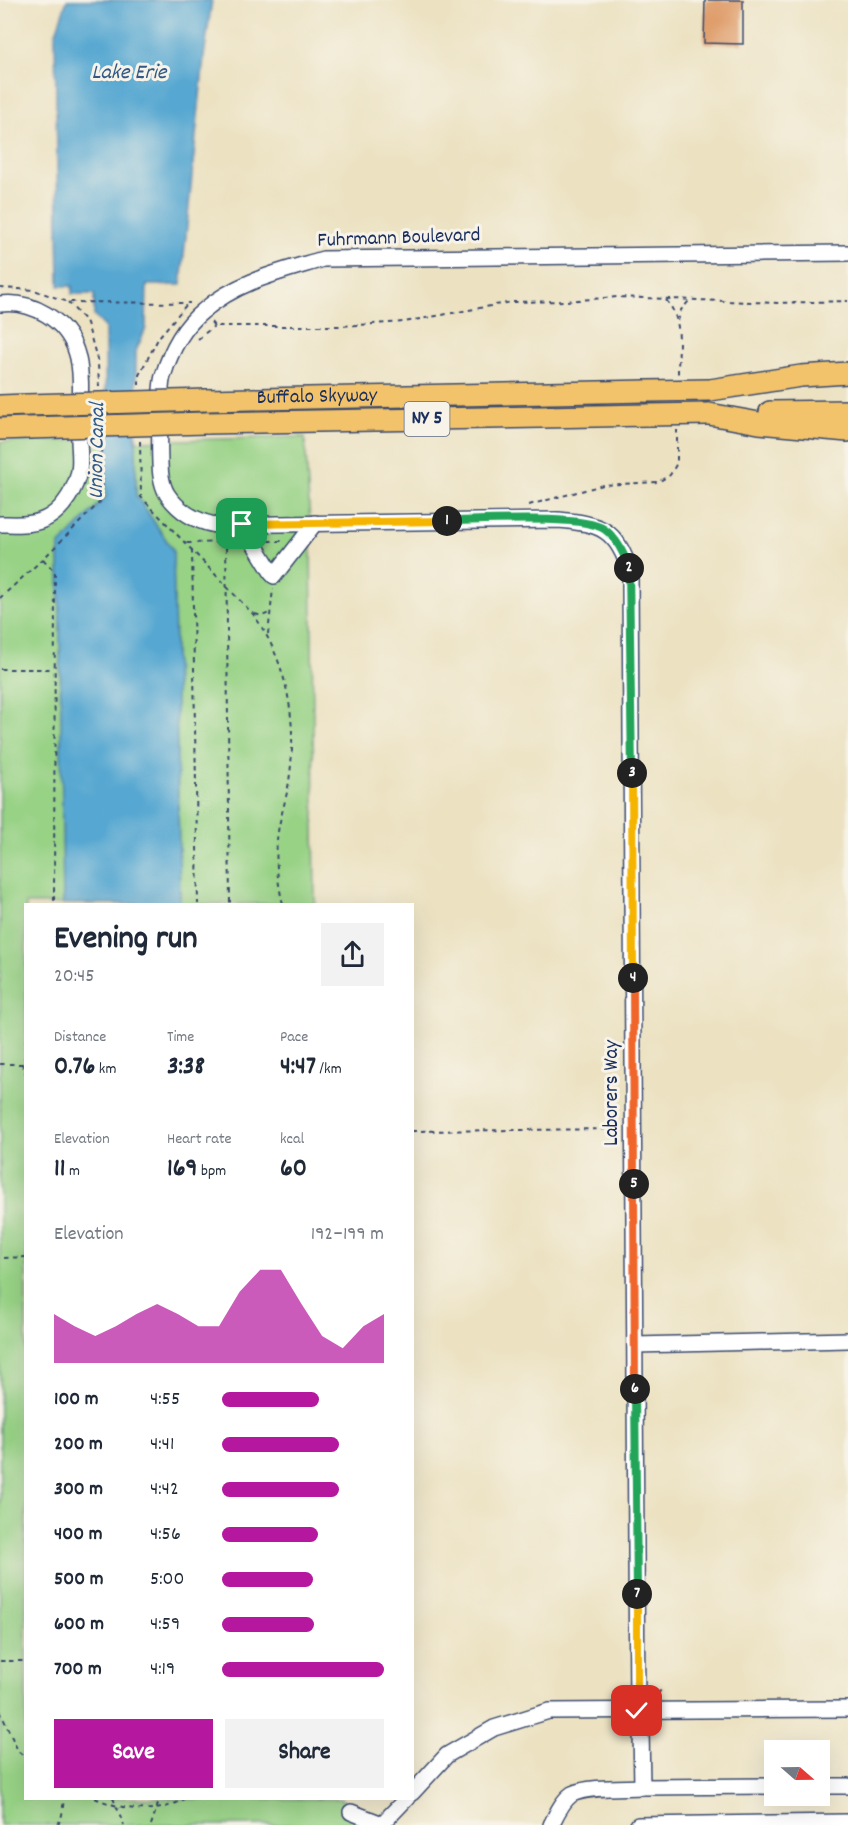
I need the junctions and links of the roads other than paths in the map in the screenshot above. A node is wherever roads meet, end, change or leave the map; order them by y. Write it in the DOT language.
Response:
graph roads {
  1 [pos="848,253"];
  2 [pos="0,303"];
  3 [pos="848,373"];
  4 [pos="848,388"];
  5 [pos="710,390"];
  6 [pos="0,406"];
  7 [pos="848,411"];
  8 [pos="709,414"];
  9 [pos="0,429"];
  10 [pos="848,431"];
  11 [pos="559,520"];
  12 [pos="315,523"];
  13 [pos="0,524"];
  14 [pos="242,524"];
  15 [pos="848,1340"];
  16 [pos="635,1345"];
  17 [pos="848,1709"];
  18 [pos="637,1711"];
  19 [pos="764,1786"];
  20 [pos="830,1786"];
  21 [pos="848,1786"];
  22 [pos="642,1787"];
  23 [pos="414,1791"];
  24 [pos="405,1800"];
  25 [pos="351,1812"];
  26 [pos="848,1816"];
  27 [pos="382,1824"];
  28 [pos="848,1824"];
  29 [pos="551,1825"];
  30 [pos="638,1825"];
  1 -- 14 [label="street, Fuhrmann Boulevard"];
  2 -- 13 [label="street"];
  3 -- 5 [label="highway"];
  4 -- 5 [label="highway, Buffalo Skyway / NY 5"];
  5 -- 6 [label="highway, Buffalo Skyway / NY 5, bridge"];
  7 -- 8 [label="highway, Buffalo Skyway / NY 5"];
  8 -- 9 [label="highway, Buffalo Skyway / NY 5, bridge"];
  8 -- 10 [label="highway"];
  11 -- 12 [label="street, Fuhrmann Boulevard"];
  11 -- 16 [label="street, Laborers Way"];
  12 -- 14 [label="street, Fuhrmann Boulevard"];
  12 -- 14 [label="street"];
  15 -- 16 [label="street"];
  16 -- 18 [label="street, Laborers Way"];
  17 -- 18 [label="street"];
  18 -- 22 [label="street, Laborers Way"];
  18 -- 23 [label="street"];
  19 -- 22 [label="street"];
  20 -- 21 [label="street"];
  22 -- 29 [label="street"];
  24 -- 27 [label="street"];
  25 -- 27 [label="street"];
  26 -- 28 [label="street"];
  28 -- 30 [label="street"];
}
